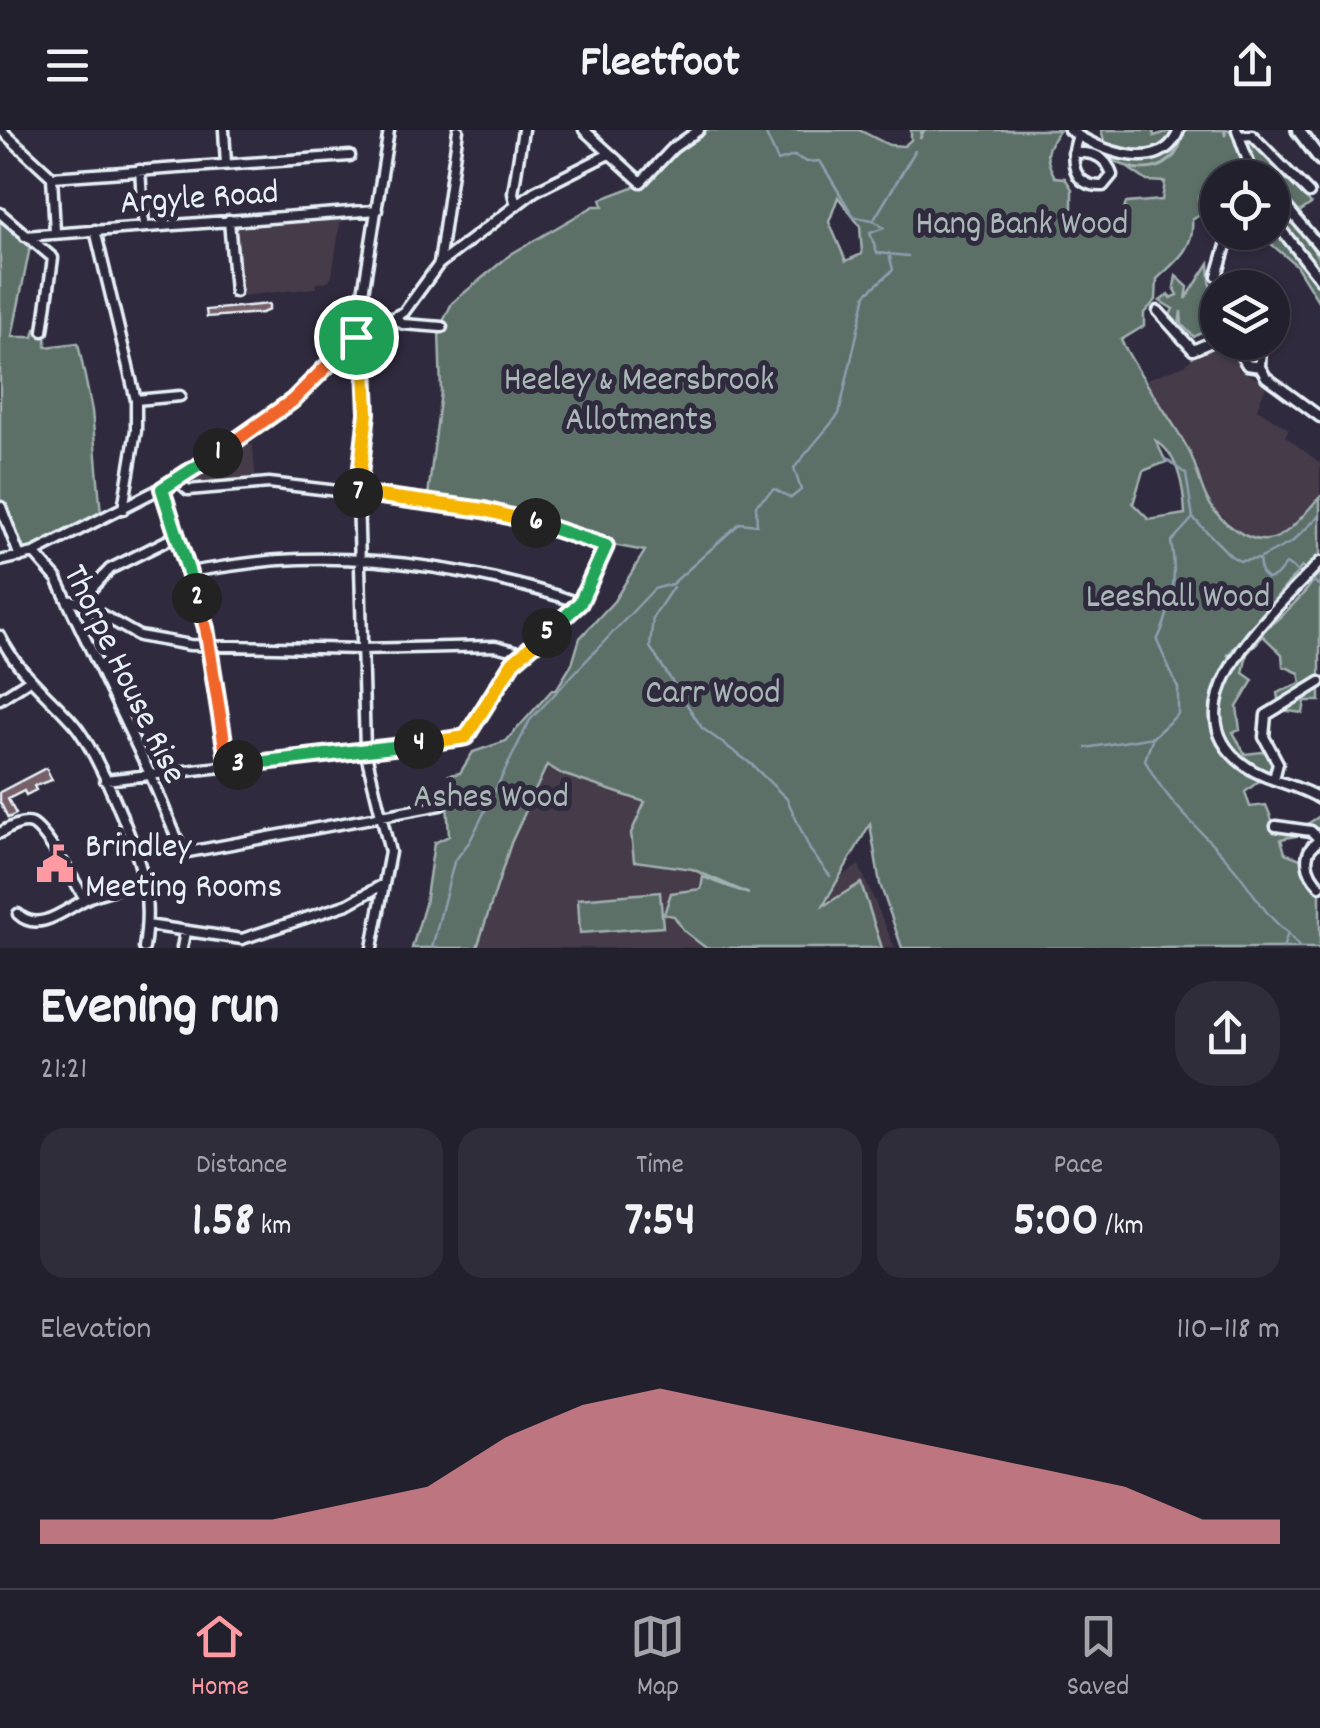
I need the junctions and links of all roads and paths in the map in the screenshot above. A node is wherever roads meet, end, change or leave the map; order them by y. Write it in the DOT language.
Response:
graph roads {
  1 [pos="1,130"];
  2 [pos="224,130"];
  3 [pos="389,130"];
  4 [pos="458,130"];
  5 [pos="523,130"];
  6 [pos="584,130"];
  7 [pos="698,130"];
  8 [pos="1068,130"];
  9 [pos="1090,130"];
  10 [pos="1179,130"];
  11 [pos="1298,130"];
  12 [pos="1238,133"];
  13 [pos="1078,136"];
  14 [pos="1090,141"];
  15 [pos="1074,153"];
  16 [pos="609,154"];
  17 [pos="350,156"];
  18 [pos="1288,157"];
  19 [pos="1320,159"];
  20 [pos="1248,160"];
  21 [pos="1276,160"];
  22 [pos="1285,160"];
  23 [pos="226,164"];
  24 [pos="140,170"];
  25 [pos="1290,174"];
  26 [pos="52,177"];
  27 [pos="1308,192"];
  28 [pos="516,206"];
  29 [pos="377,210"];
  30 [pos="1290,211"];
  31 [pos="0,214"];
  32 [pos="229,220"];
  33 [pos="144,226"];
  34 [pos="95,230"];
  35 [pos="55,232"];
  36 [pos="25,236"];
  37 [pos="1290,241"];
  38 [pos="1320,247"];
  39 [pos="439,264"];
  40 [pos="1320,280"];
  41 [pos="235,292"];
  42 [pos="1158,311"];
  43 [pos="395,318"];
  44 [pos="442,327"];
  45 [pos="43,331"];
  46 [pos="356,337"];
  47 [pos="1200,347"];
  48 [pos="1243,360"];
  49 [pos="1260,360"];
  50 [pos="1260,367"];
  51 [pos="180,396"];
  52 [pos="136,400"];
  53 [pos="1320,417"];
  54 [pos="178,480"];
  55 [pos="162,489"];
  56 [pos="358,494"];
  57 [pos="0,507"];
  58 [pos="123,509"];
  59 [pos="176,536"];
  60 [pos="34,552"];
  61 [pos="20,557"];
  62 [pos="0,561"];
  63 [pos="360,561"];
  64 [pos="1319,563"];
  65 [pos="188,572"];
  66 [pos="67,600"];
  67 [pos="79,602"];
  68 [pos="580,603"];
  69 [pos="0,636"];
  70 [pos="208,644"];
  71 [pos="360,649"];
  72 [pos="523,653"];
  73 [pos="28,681"];
  74 [pos="1320,682"];
  75 [pos="0,700"];
  76 [pos="366,750"];
  77 [pos="228,766"];
  78 [pos="150,774"];
  79 [pos="1274,779"];
  80 [pos="104,780"];
  81 [pos="1320,800"];
  82 [pos="441,805"];
  83 [pos="383,816"];
  84 [pos="1276,826"];
  85 [pos="0,832"];
  86 [pos="1320,840"];
  87 [pos="144,882"];
  88 [pos="384,884"];
  89 [pos="1320,886"];
  90 [pos="85,899"];
  91 [pos="18,914"];
  92 [pos="146,924"];
  93 [pos="184,932"];
  94 [pos="144,948"];
  95 [pos="182,948"];
  96 [pos="372,948"];
  1 -- 26 [label="street"];
  2 -- 23 [label="street"];
  3 -- 29 [label="street"];
  4 -- 39 [label="street"];
  5 -- 28 [label="street"];
  6 -- 16 [label="street"];
  7 -- 16 [label="street"];
  8 -- 13 [label="street"];
  9 -- 14 [label="street"];
  10 -- 14 [label="street"];
  11 -- 19 [label="main road"];
  12 -- 20 [label="street"];
  12 -- 21 [label="street"];
  13 -- 14 [label="street"];
  13 -- 15 [label="street"];
  15 -- 15 [label="street"];
  16 -- 28 [label="street"];
  17 -- 23 [label="street"];
  18 -- 22 [label="street"];
  23 -- 24 [label="street"];
  24 -- 26 [label="street"];
  24 -- 33 [label="street"];
  25 -- 27 [label="street"];
  26 -- 35 [label="street"];
  28 -- 39 [label="street"];
  29 -- 32 [label="street, Argyle Road"];
  29 -- 46 [label="street"];
  30 -- 38 [label="street"];
  31 -- 36 [label="street"];
  32 -- 33 [label="street, Argyle Road"];
  32 -- 41 [label="street"];
  33 -- 34 [label="street, Argyle Road"];
  34 -- 35 [label="street, Argyle Road"];
  34 -- 52 [label="street"];
  35 -- 36 [label="street, Argyle Road"];
  36 -- 45 [label="street"];
  37 -- 40 [label="street"];
  39 -- 43 [label="street"];
  42 -- 47 [label="street"];
  43 -- 44 [label="street"];
  43 -- 46 [label="street"];
  46 -- 54 [label="street"];
  46 -- 56 [label="street"];
  48 -- 50 [label="street"];
  49 -- 50 [label="street"];
  50 -- 53 [label="street"];
  51 -- 52 [label="street"];
  52 -- 58 [label="street"];
  54 -- 55 [label="street"];
  54 -- 56 [label="street"];
  55 -- 58 [label="street"];
  55 -- 59 [label="street"];
  56 -- 63 [label="street"];
  56 -- 68 [label="street"];
  57 -- 61 [label="street"];
  58 -- 60 [label="street"];
  59 -- 65 [label="street"];
  59 -- 67 [label="street"];
  60 -- 61 [label="street"];
  60 -- 66 [label="street, Thorpe House Rise"];
  61 -- 62 [label="street"];
  63 -- 65 [label="street"];
  63 -- 68 [label="street"];
  63 -- 71 [label="street"];
  64 -- 79 [label="street"];
  65 -- 70 [label="street"];
  66 -- 67 [label="street"];
  66 -- 78 [label="street, Thorpe House Rise"];
  67 -- 70 [label="street"];
  68 -- 72 [label="street"];
  69 -- 73 [label="street"];
  70 -- 71 [label="street"];
  70 -- 77 [label="street"];
  71 -- 72 [label="street"];
  71 -- 76 [label="street"];
  72 -- 76 [label="street"];
  73 -- 75 [label="street"];
  73 -- 80 [label="street"];
  74 -- 79 [label="street"];
  76 -- 77 [label="street"];
  76 -- 83 [label="street"];
  77 -- 78 [label="street"];
  78 -- 80 [label="street"];
  78 -- 83 [label="street, Thorpe House Rise"];
  79 -- 81 [label="street"];
  80 -- 87 [label="street"];
  82 -- 83 [label="street, Thorpe House Rise"];
  83 -- 88 [label="street"];
  84 -- 86 [label="street"];
  85 -- 90 [label="street"];
  86 -- 89 [label="street"];
  87 -- 90 [label="street"];
  87 -- 92 [label="street"];
  88 -- 93 [label="street"];
  88 -- 96 [label="street"];
  90 -- 91 [label="street"];
  92 -- 93 [label="street"];
  92 -- 94 [label="street"];
  93 -- 95 [label="street"];
}
